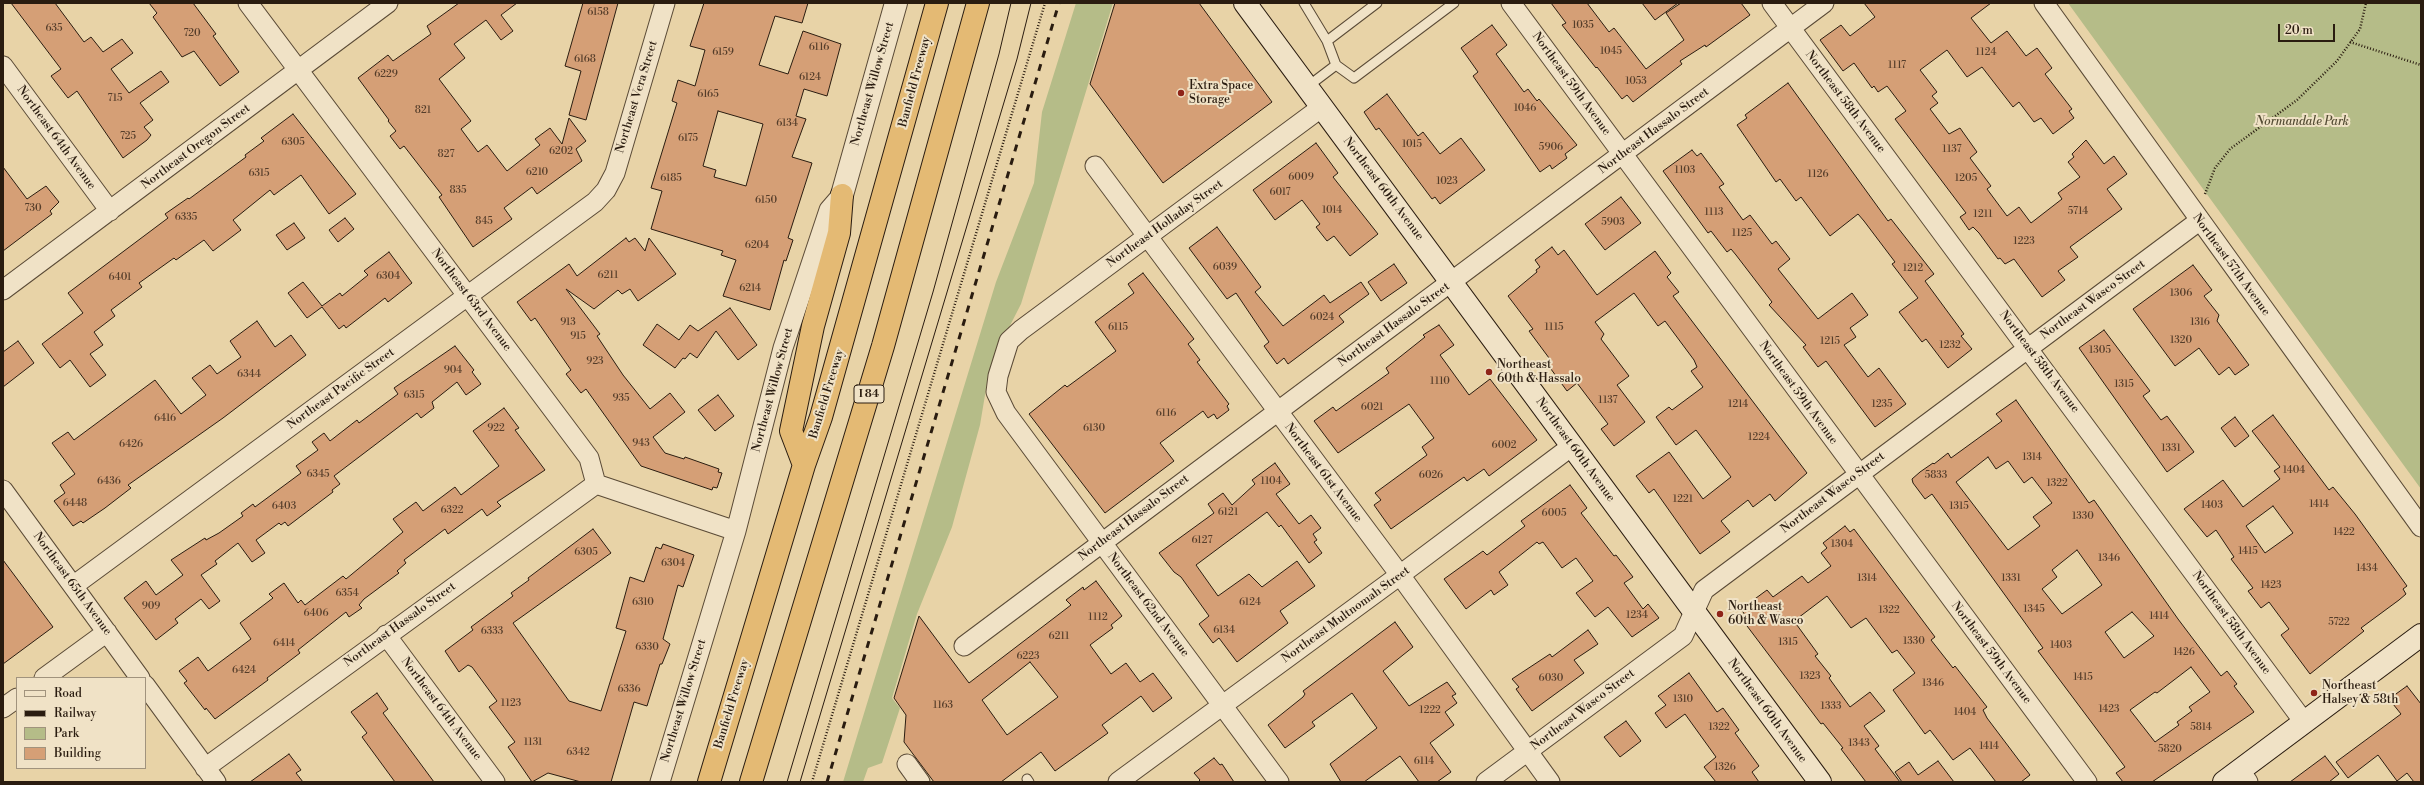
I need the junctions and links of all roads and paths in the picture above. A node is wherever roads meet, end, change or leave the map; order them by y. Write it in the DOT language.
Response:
graph roads {
  1 [pos="248,3"];
  2 [pos="388,3"];
  3 [pos="665,3"];
  4 [pos="896,3"];
  5 [pos="937,3"];
  6 [pos="978,3"];
  7 [pos="1045,3"];
  8 [pos="1245,3"];
  9 [pos="1304,3"];
  10 [pos="1377,3"];
  11 [pos="1454,3"];
  12 [pos="1511,3"];
  13 [pos="1772,3"];
  14 [pos="1824,3"];
  15 [pos="2044,3"];
  16 [pos="2366,3"];
  17 [pos="1790,28"];
  18 [pos="1327,41"];
  19 [pos="2350,42"];
  20 [pos="2421,64"];
  21 [pos="1336,65"];
  22 [pos="3,66"];
  23 [pos="298,71"];
  24 [pos="1307,87"];
  25 [pos="1322,107"];
  26 [pos="1622,154"];
  27 [pos="1095,166"];
  28 [pos="606,190"];
  29 [pos="842,195"];
  30 [pos="110,211"];
  31 [pos="2199,221"];
  32 [pos="1147,237"];
  33 [pos="1452,282"];
  34 [pos="3,290"];
  35 [pos="468,295"];
  36 [pos="1009,341"];
  37 [pos="2028,348"];
  38 [pos="1277,411"];
  39 [pos="1572,446"];
  40 [pos="804,465"];
  41 [pos="1858,474"];
  42 [pos="596,484"];
  43 [pos="3,490"];
  44 [pos="2421,527"];
  45 [pos="736,531"];
  46 [pos="1102,542"];
  47 [pos="1400,575"];
  48 [pos="73,586"];
  49 [pos="1694,612"];
  50 [pos="106,632"];
  51 [pos="386,635"];
  52 [pos="2421,635"];
  53 [pos="964,646"];
  54 [pos="45,677"];
  55 [pos="139,677"];
  56 [pos="146,686"];
  57 [pos="16,699"];
  58 [pos="1223,705"];
  59 [pos="3,708"];
  60 [pos="2304,722"];
  61 [pos="1527,752"];
  62 [pos="907,764"];
  63 [pos="211,775"];
  64 [pos="2237,778"];
  65 [pos="495,782"];
  66 [pos="660,782"];
  67 [pos="709,782"];
  68 [pos="751,782"];
  69 [pos="812,782"];
  70 [pos="920,782"];
  71 [pos="1118,782"];
  72 [pos="1278,782"];
  73 [pos="1486,782"];
  74 [pos="1550,782"];
  75 [pos="1820,782"];
  76 [pos="2087,782"];
  1 -- 23 [label="street, Northeast 63rd Avenue"];
  2 -- 23 [label="street, Northeast Oregon Street"];
  3 -- 28 [label="street, Northeast Vera Street"];
  4 -- 29 [label="main road, Northeast Willow Street"];
  5 -- 40 [label="highway, Banfield Freeway"];
  6 -- 68 [label="highway, I 84"];
  7 -- 69 [label="path"];
  8 -- 24 [label="main road, Northeast 60th Avenue"];
  9 -- 18 [label="lane"];
  10 -- 18 [label="lane"];
  11 -- 21 [label="lane"];
  12 -- 26 [label="street, Northeast 59th Avenue"];
  13 -- 17 [label="street, Northeast 58th Avenue"];
  14 -- 17 [label="street, Northeast Hassalo Street"];
  15 -- 31 [label="street, Northeast 57th Avenue"];
  16 -- 19 [label="path"];
  17 -- 26 [label="street, Northeast Hassalo Street"];
  17 -- 37 [label="street, Northeast 58th Avenue"];
  18 -- 21 [label="lane"];
  19 -- 20 [label="path"];
  19 -- 31 [label="path"];
  21 -- 24 [label="lane"];
  22 -- 30 [label="street, Northeast 64th Avenue"];
  23 -- 30 [label="street, Northeast Oregon Street"];
  23 -- 35 [label="street, Northeast 63rd Avenue"];
  24 -- 25 [label="main road, Northeast 60th Avenue"];
  25 -- 32 [label="street, Northeast Holladay Street"];
  25 -- 33 [label="main road, Northeast 60th Avenue"];
  26 -- 33 [label="street, Northeast Hassalo Street"];
  26 -- 41 [label="street, Northeast 59th Avenue"];
  27 -- 32 [label="street, Northeast 61st Avenue"];
  28 -- 35 [label="street, Northeast Pacific Street"];
  29 -- 40 [label="highway"];
  29 -- 45 [label="street, Northeast Willow Street"];
  30 -- 34 [label="street, Northeast Oregon Street"];
  31 -- 37 [label="street, Northeast Wasco Street"];
  31 -- 44 [label="street, Northeast 57th Avenue"];
  32 -- 36 [label="street, Northeast Holladay Street"];
  32 -- 38 [label="street, Northeast 61st Avenue"];
  33 -- 38 [label="street, Northeast Hassalo Street"];
  33 -- 39 [label="main road, Northeast 60th Avenue"];
  35 -- 42 [label="street, Northeast 63rd Avenue"];
  35 -- 48 [label="street, Northeast Pacific Street"];
  36 -- 46 [label="street, Northeast 62nd Avenue"];
  37 -- 41 [label="street, Northeast Wasco Street"];
  37 -- 60 [label="street, Northeast 58th Avenue"];
  38 -- 46 [label="street, Northeast Hassalo Street"];
  38 -- 47 [label="street, Northeast 61st Avenue"];
  39 -- 47 [label="street, Northeast Multnomah Street"];
  39 -- 49 [label="main road, Northeast 60th Avenue"];
  40 -- 67 [label="highway, Banfield Freeway"];
  41 -- 49 [label="street, Northeast Wasco Street"];
  41 -- 76 [label="street, Northeast 59th Avenue"];
  42 -- 45 [label="street"];
  42 -- 51 [label="street, Northeast Hassalo Street"];
  43 -- 48 [label="street, Northeast 65th Avenue"];
  45 -- 66 [label="street, Northeast Willow Street"];
  46 -- 53 [label="street, Northeast Hassalo Street"];
  46 -- 58 [label="street, Northeast 62nd Avenue"];
  47 -- 58 [label="street, Northeast Multnomah Street"];
  47 -- 61 [label="street, Northeast 61st Avenue"];
  48 -- 50 [label="street, Northeast 65th Avenue"];
  49 -- 61 [label="street, Northeast Wasco Street"];
  49 -- 75 [label="main road, Northeast 60th Avenue"];
  50 -- 54 [label="street"];
  50 -- 55 [label="street, Northeast 65th Avenue"];
  51 -- 63 [label="street, Northeast Hassalo Street"];
  51 -- 65 [label="street, Northeast 64th Avenue"];
  52 -- 60 [label="main road"];
  56 -- 63 [label="street"];
  57 -- 59 [label="street"];
  58 -- 71 [label="street, Northeast Multnomah Street"];
  58 -- 72 [label="street, Northeast 62nd Avenue"];
  60 -- 64 [label="main road"];
  61 -- 73 [label="street, Northeast Wasco Street"];
  61 -- 74 [label="street, Northeast 61st Avenue"];
  62 -- 70 [label="street"];
}
